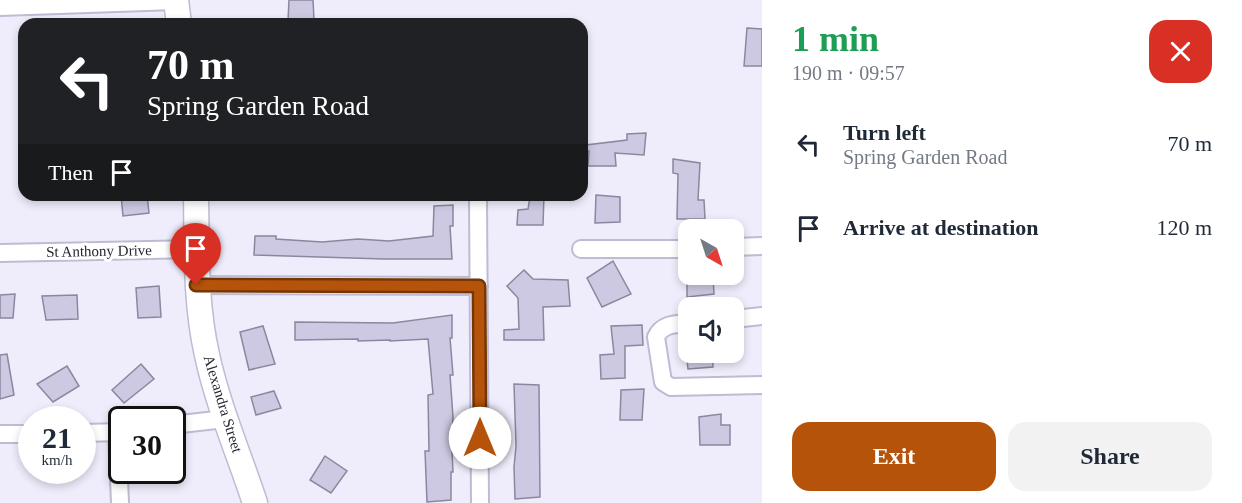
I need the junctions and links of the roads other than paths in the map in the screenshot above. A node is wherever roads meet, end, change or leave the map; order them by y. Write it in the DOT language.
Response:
graph roads {
  1 [pos="0,7"];
  2 [pos="177,8"];
  3 [pos="196,201"];
  4 [pos="478,201"];
  5 [pos="762,246"];
  6 [pos="744,247"];
  7 [pos="198,249"];
  8 [pos="581,249"];
  9 [pos="678,249"];
  10 [pos="0,253"];
  11 [pos="196,285"];
  12 [pos="479,286"];
  13 [pos="762,316"];
  14 [pos="744,318"];
  15 [pos="678,324"];
  16 [pos="762,385"];
  17 [pos="225,419"];
  18 [pos="186,423"];
  19 [pos="0,434"];
  20 [pos="18,434"];
  21 [pos="120,484"];
  22 [pos="120,503"];
  23 [pos="255,503"];
  24 [pos="480,503"];
  1 -- 2 [label="street"];
  3 -- 7 [label="main road, Alexandra Street"];
  4 -- 12 [label="street"];
  5 -- 6 [label="street"];
  7 -- 10 [label="street, St Anthony Drive"];
  7 -- 11 [label="main road, Alexandra Street"];
  8 -- 9 [label="street"];
  11 -- 12 [label="street"];
  11 -- 17 [label="main road, Alexandra Street"];
  12 -- 24 [label="street"];
  13 -- 14 [label="street"];
  15 -- 16 [label="street"];
  17 -- 18 [label="street"];
  17 -- 23 [label="main road, Alexandra Street"];
  19 -- 20 [label="street"];
  21 -- 22 [label="street"];
}
